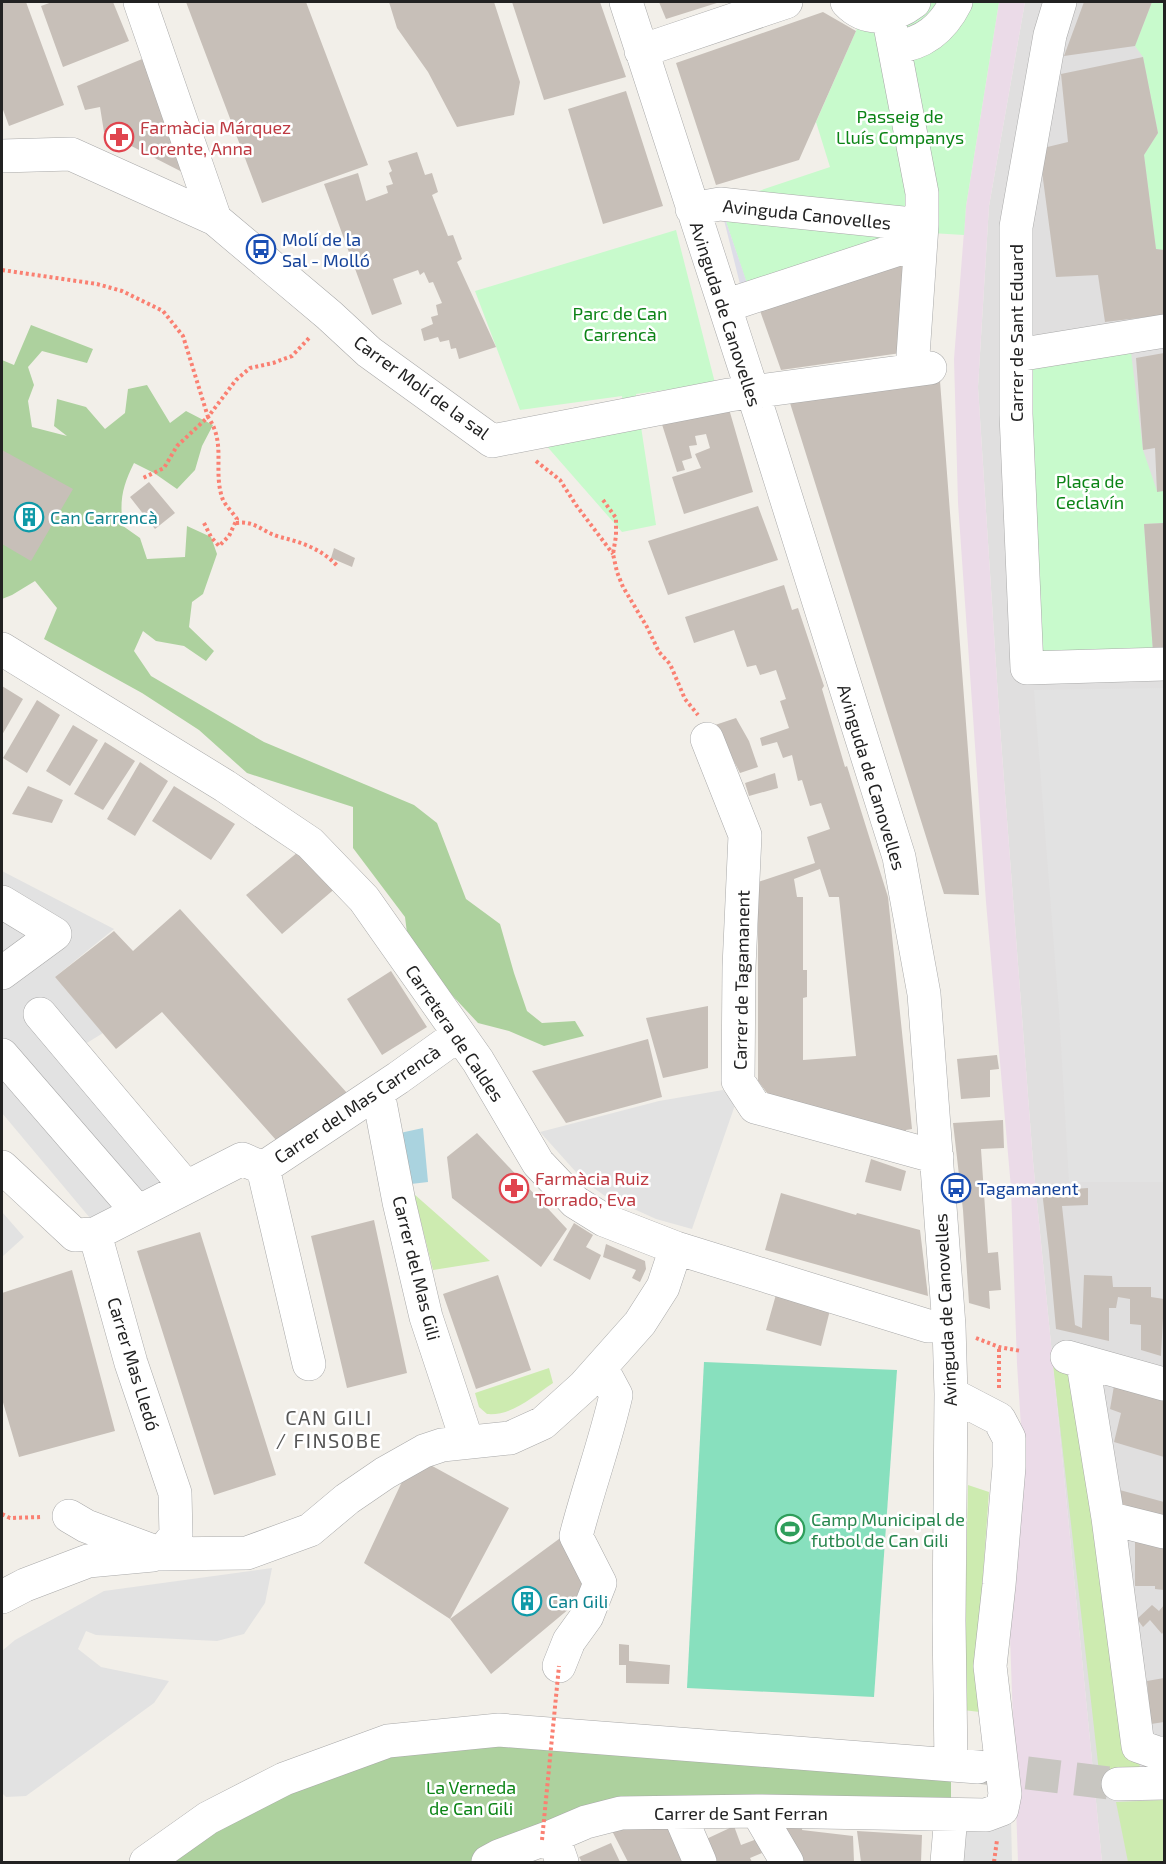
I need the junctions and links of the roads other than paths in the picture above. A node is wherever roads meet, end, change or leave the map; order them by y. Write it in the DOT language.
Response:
graph roads {
  1 [pos="140,2"];
  2 [pos="626,2"];
  3 [pos="786,2"];
  4 [pos="847,2"];
  5 [pos="956,2"];
  6 [pos="1060,2"];
  7 [pos="901,8"];
  8 [pos="895,47"];
  9 [pos="641,51"];
  10 [pos="2,156"];
  11 [pos="692,209"];
  12 [pos="215,219"];
  13 [pos="922,225"];
  14 [pos="725,306"];
  15 [pos="1164,331"];
  16 [pos="1017,355"];
  17 [pos="752,392"];
  18 [pos="2,649"];
  19 [pos="1164,664"];
  20 [pos="707,739"];
  21 [pos="2,902"];
  22 [pos="3,970"];
  23 [pos="40,1014"];
  24 [pos="458,1035"];
  25 [pos="2,1055"];
  26 [pos="378,1092"];
  27 [pos="937,1156"];
  28 [pos="2,1167"];
  29 [pos="263,1168"];
  30 [pos="186,1187"];
  31 [pos="138,1212"];
  32 [pos="85,1234"];
  33 [pos="676,1248"];
  34 [pos="958,1330"];
  35 [pos="309,1364"];
  36 [pos="601,1367"];
  37 [pos="1164,1384"];
  38 [pos="951,1394"];
  39 [pos="467,1442"];
  40 [pos="175,1493"];
  41 [pos="1108,1518"];
  42 [pos="1164,1532"];
  43 [pos="247,1553"];
  44 [pos="160,1554"];
  45 [pos="88,1561"];
  46 [pos="2,1597"];
  47 [pos="559,1666"];
  48 [pos="1164,1753"];
  49 [pos="1164,1783"];
  50 [pos="1118,1784"];
  51 [pos="757,1811"];
  52 [pos="679,1813"];
  53 [pos="951,1815"];
  54 [pos="549,1850"];
  55 [pos="146,1863"];
  56 [pos="488,1863"];
  57 [pos="700,1863"];
  58 [pos="787,1863"];
  59 [pos="947,1863"];
  1 -- 12 [label="street"];
  2 -- 9 [label="street, Avinguda de Canovelles"];
  3 -- 9 [label="street"];
  4 -- 7 [label="street"];
  5 -- 8 [label="street"];
  6 -- 16 [label="street, Carrer de Sant Eduard"];
  7 -- 8 [label="street"];
  8 -- 13 [label="street"];
  9 -- 11 [label="street, Avinguda de Canovelles"];
  10 -- 12 [label="street, Carrer Molí de la sal"];
  11 -- 13 [label="street, Avinguda Canovelles"];
  11 -- 14 [label="street, Avinguda de Canovelles"];
  12 -- 17 [label="street, Carrer Molí de la sal"];
  13 -- 14 [label="street"];
  13 -- 17 [label="street, Carrer Molí de la sal"];
  14 -- 17 [label="street, Avinguda de Canovelles"];
  15 -- 16 [label="street"];
  16 -- 19 [label="street, Carrer de Sant Eduard"];
  17 -- 27 [label="street, Avinguda de Canovelles"];
  18 -- 24 [label="street, Carretera de Caldes"];
  20 -- 27 [label="street, Carrer de Tagamanent"];
  21 -- 22 [label="street"];
  23 -- 30 [label="street"];
  24 -- 26 [label="street, Carrer del Mas Carrencà"];
  24 -- 33 [label="street, Carretera de Caldes"];
  25 -- 31 [label="street"];
  26 -- 29 [label="street, Carrer del Mas Carrencà"];
  26 -- 39 [label="street, Carrer del Mas Gili"];
  27 -- 34 [label="street, Avinguda de Canovelles"];
  28 -- 32 [label="street"];
  29 -- 30 [label="street, Carrer del Mas Carrencà"];
  29 -- 35 [label="street"];
  30 -- 31 [label="street, Carrer del Mas Carrencà"];
  31 -- 32 [label="street, Carrer del Mas Carrencà"];
  32 -- 40 [label="street, Carrer Mas Lledó"];
  33 -- 34 [label="street, Carretera de Caldes"];
  33 -- 36 [label="street"];
  34 -- 38 [label="street, Avinguda de Canovelles"];
  36 -- 39 [label="street"];
  36 -- 47 [label="street"];
  37 -- 41 [label="street"];
  38 -- 53 [label="street, Carrer de Sant Ferran"];
  38 -- 55 [label="street, Avinguda de Canovelles"];
  39 -- 43 [label="street"];
  40 -- 43 [label="street, Carrer Mas Lledó"];
  40 -- 44 [label="street, Carrer Mas Lledó"];
  41 -- 42 [label="street"];
  41 -- 48 [label="street"];
  43 -- 44 [label="street"];
  44 -- 45 [label="street"];
  44 -- 45 [label="street"];
  45 -- 46 [label="street"];
  49 -- 50 [label="street"];
  51 -- 52 [label="street, Carrer de Sant Ferran"];
  51 -- 53 [label="street, Carrer de Sant Ferran"];
  51 -- 58 [label="street"];
  52 -- 54 [label="street, Carrer de Sant Ferran"];
  52 -- 57 [label="street"];
  53 -- 59 [label="street"];
  54 -- 56 [label="street, Carrer de Sant Ferran"];
}
